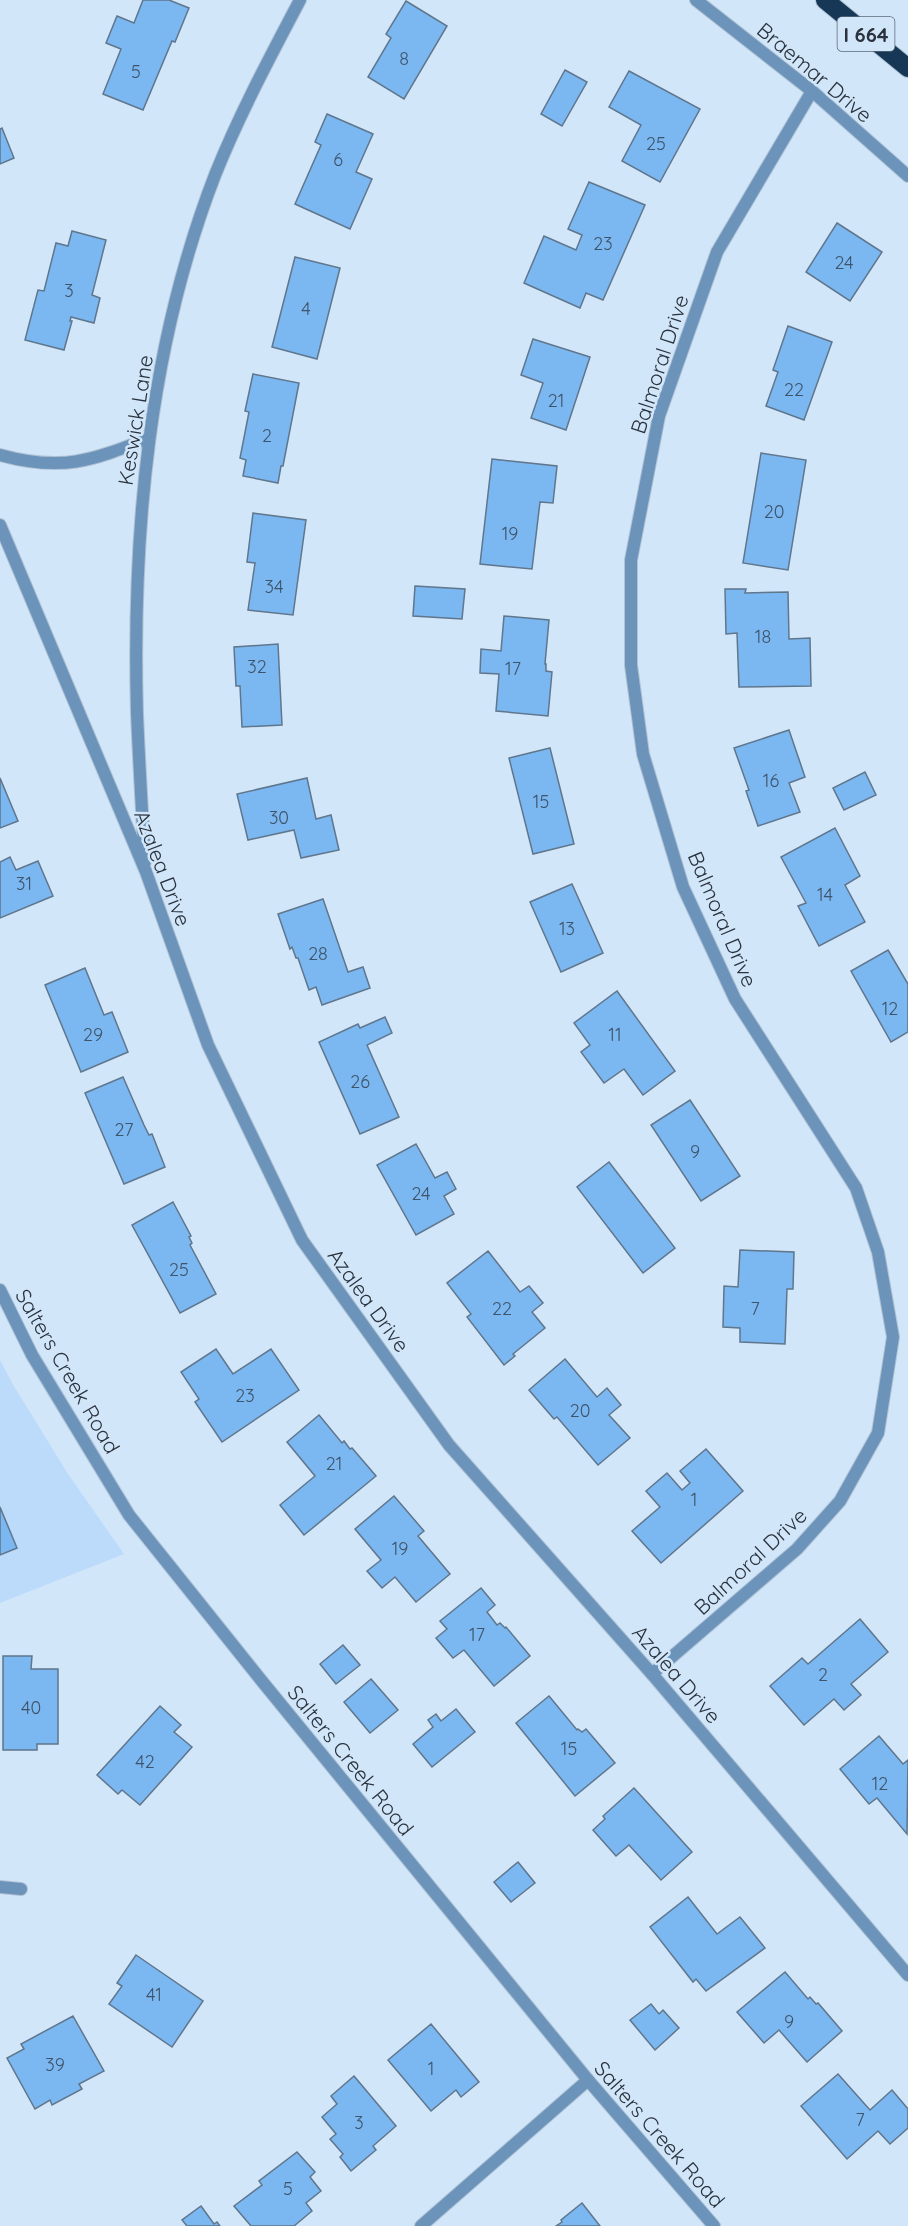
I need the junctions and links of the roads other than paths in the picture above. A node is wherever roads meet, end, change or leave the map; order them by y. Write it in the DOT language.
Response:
graph roads {
  1 [pos="300,0"];
  2 [pos="696,0"];
  3 [pos="825,0"];
  4 [pos="908,68"];
  5 [pos="812,91"];
  6 [pos="908,176"];
  7 [pos="149,438"];
  8 [pos="0,454"];
  9 [pos="0,525"];
  10 [pos="146,872"];
  11 [pos="0,1290"];
  12 [pos="652,1674"];
  13 [pos="0,1887"];
  14 [pos="21,1889"];
  15 [pos="908,1975"];
  16 [pos="588,2080"];
  17 [pos="421,2226"];
  18 [pos="714,2226"];
  1 -- 7 [label="street, Keswick Lane"];
  2 -- 5 [label="street, Braemar Drive"];
  3 -- 4 [label="highway, I 664"];
  5 -- 6 [label="street, Braemar Drive"];
  5 -- 12 [label="street, Balmoral Drive"];
  7 -- 8 [label="street"];
  7 -- 10 [label="street, Keswick Lane"];
  9 -- 10 [label="street, Azalea Drive"];
  10 -- 12 [label="street, Azalea Drive"];
  11 -- 16 [label="street, Salters Creek Road"];
  12 -- 15 [label="street, Azalea Drive"];
  13 -- 14 [label="street"];
  16 -- 17 [label="street"];
  16 -- 18 [label="street, Salters Creek Road"];
}
